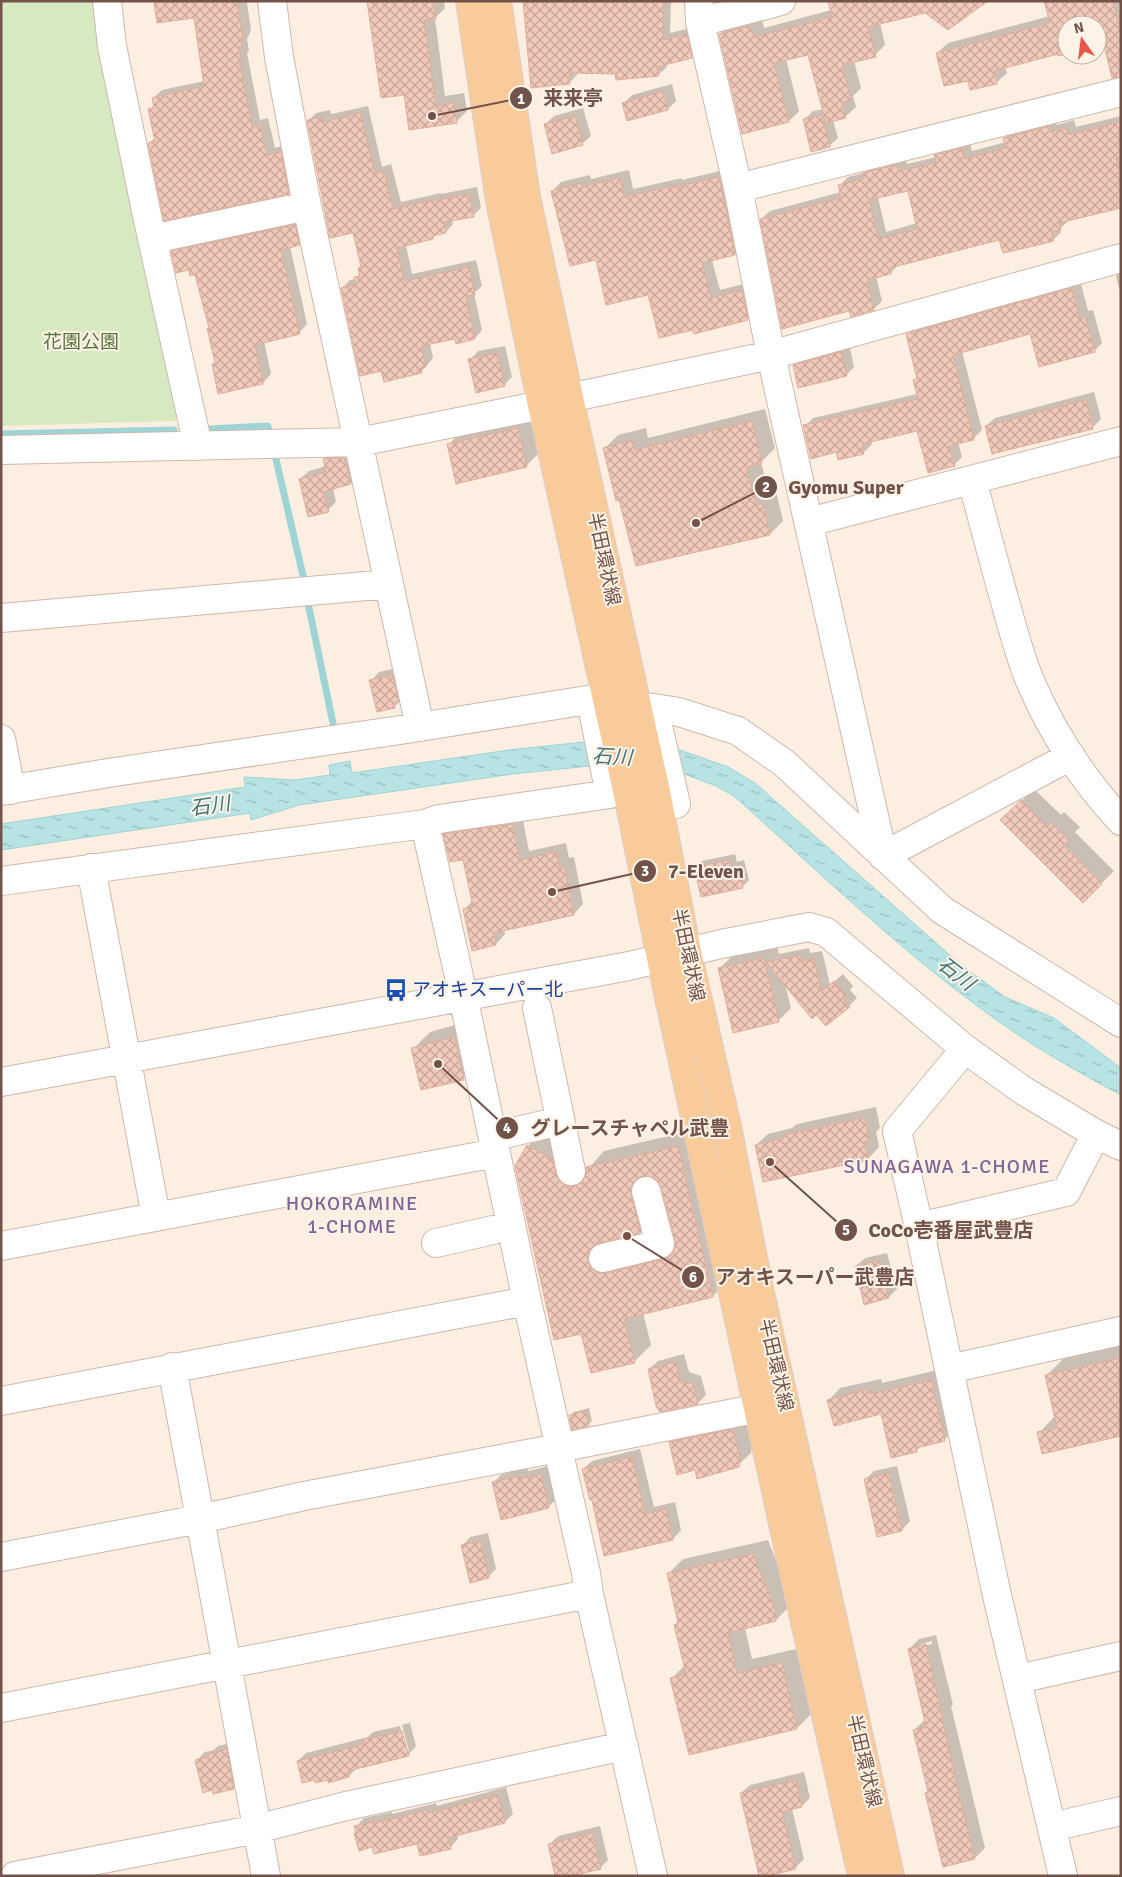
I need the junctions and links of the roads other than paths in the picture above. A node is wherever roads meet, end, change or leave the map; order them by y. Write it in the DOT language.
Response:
graph roads {
  1 [pos="107,1"];
  2 [pos="272,1"];
  3 [pos="470,1"];
  4 [pos="497,1"];
  5 [pos="782,1"];
  6 [pos="700,11"];
  7 [pos="1121,92"];
  8 [pos="738,188"];
  9 [pos="307,206"];
  10 [pos="153,239"];
  11 [pos="1121,258"];
  12 [pos="771,355"];
  13 [pos="569,398"];
  14 [pos="542,405"];
  15 [pos="1121,440"];
  16 [pos="359,442"];
  17 [pos="198,446"];
  18 [pos="1,450"];
  19 [pos="972,480"];
  20 [pos="809,522"];
  21 [pos="389,584"];
  22 [pos="1,618"];
  23 [pos="603,710"];
  24 [pos="644,716"];
  25 [pos="420,727"];
  26 [pos="1,738"];
  27 [pos="1070,756"];
  28 [pos="6,790"];
  29 [pos="619,792"];
  30 [pos="1121,821"];
  31 [pos="425,824"];
  32 [pos="883,856"];
  33 [pos="91,868"];
  34 [pos="1,881"];
  35 [pos="687,952"];
  36 [pos="662,959"];
  37 [pos="463,997"];
  38 [pos="537,1008"];
  39 [pos="1121,1023"];
  40 [pos="965,1049"];
  41 [pos="127,1059"];
  42 [pos="1,1082"];
  43 [pos="560,1121"];
  44 [pos="1096,1134"];
  45 [pos="1121,1146"];
  46 [pos="493,1151"];
  47 [pos="571,1171"];
  48 [pos="646,1191"];
  49 [pos="156,1217"];
  50 [pos="919,1227"];
  51 [pos="436,1243"];
  52 [pos="1,1246"];
  53 [pos="603,1258"];
  54 [pos="527,1301"];
  55 [pos="1121,1331"];
  56 [pos="172,1368"];
  57 [pos="949,1369"];
  58 [pos="1,1401"];
  59 [pos="759,1408"];
  60 [pos="559,1448"];
  61 [pos="200,1519"];
  62 [pos="1,1557"];
  63 [pos="589,1594"];
  64 [pos="1121,1656"];
  65 [pos="227,1664"];
  66 [pos="1018,1680"];
  67 [pos="1,1708"];
  68 [pos="624,1746"];
  69 [pos="1121,1811"];
  70 [pos="1052,1827"];
  71 [pos="257,1829"];
  72 [pos="14,1876"];
  73 [pos="266,1876"];
  74 [pos="653,1876"];
  75 [pos="862,1876"];
  76 [pos="890,1876"];
  77 [pos="1063,1876"];
  1 -- 10 [label="street"];
  2 -- 9 [label="street"];
  3 -- 14 [label="main road, 半田環状線"];
  4 -- 13 [label="main road, 半田環状線"];
  5 -- 6 [label="street"];
  6 -- 8 [label="street"];
  7 -- 8 [label="street"];
  8 -- 12 [label="street"];
  9 -- 10 [label="street"];
  9 -- 16 [label="street"];
  10 -- 17 [label="street"];
  11 -- 12 [label="street"];
  12 -- 13 [label="street"];
  12 -- 20 [label="street"];
  13 -- 24 [label="main road, 半田環状線"];
  14 -- 16 [label="street"];
  14 -- 23 [label="main road, 半田環状線"];
  15 -- 19 [label="street"];
  16 -- 17 [label="street"];
  16 -- 21 [label="street"];
  17 -- 18 [label="street"];
  19 -- 20 [label="street"];
  19 -- 27 [label="street"];
  20 -- 32 [label="street"];
  21 -- 22 [label="street"];
  21 -- 25 [label="street"];
  23 -- 25 [label="street"];
  23 -- 29 [label="main road, 半田環状線"];
  24 -- 32 [label="street"];
  24 -- 35 [label="main road, 半田環状線"];
  25 -- 28 [label="street"];
  26 -- 28 [label="street"];
  27 -- 30 [label="street"];
  27 -- 32 [label="street"];
  29 -- 31 [label="street"];
  29 -- 36 [label="main road, 半田環状線"];
  31 -- 33 [label="street"];
  31 -- 37 [label="street"];
  32 -- 39 [label="street"];
  33 -- 34 [label="street"];
  33 -- 41 [label="street"];
  35 -- 36 [label="street"];
  35 -- 40 [label="street"];
  35 -- 76 [label="main road, 半田環状線"];
  36 -- 37 [label="street"];
  36 -- 59 [label="main road, 半田環状線"];
  37 -- 41 [label="street"];
  37 -- 46 [label="street"];
  38 -- 43 [label="street"];
  40 -- 44 [label="street"];
  40 -- 50 [label="street"];
  41 -- 42 [label="street"];
  41 -- 49 [label="street"];
  43 -- 46 [label="street"];
  43 -- 47 [label="street"];
  44 -- 45 [label="street"];
  44 -- 50 [label="street"];
  46 -- 49 [label="street"];
  46 -- 51 [label="street"];
  46 -- 54 [label="street"];
  48 -- 53 [label="street"];
  49 -- 52 [label="street"];
  50 -- 57 [label="street"];
  54 -- 56 [label="street"];
  54 -- 60 [label="street"];
  55 -- 57 [label="street"];
  56 -- 58 [label="street"];
  56 -- 61 [label="street"];
  57 -- 66 [label="street"];
  59 -- 60 [label="street"];
  59 -- 75 [label="main road, 半田環状線"];
  60 -- 61 [label="street"];
  60 -- 63 [label="street"];
  61 -- 62 [label="street"];
  61 -- 65 [label="street"];
  63 -- 65 [label="street"];
  63 -- 68 [label="street"];
  64 -- 66 [label="street"];
  65 -- 67 [label="street"];
  65 -- 71 [label="street"];
  66 -- 70 [label="street"];
  68 -- 71 [label="street"];
  68 -- 74 [label="street"];
  69 -- 70 [label="street"];
  70 -- 77 [label="street"];
  71 -- 72 [label="street"];
  71 -- 73 [label="street"];
}
